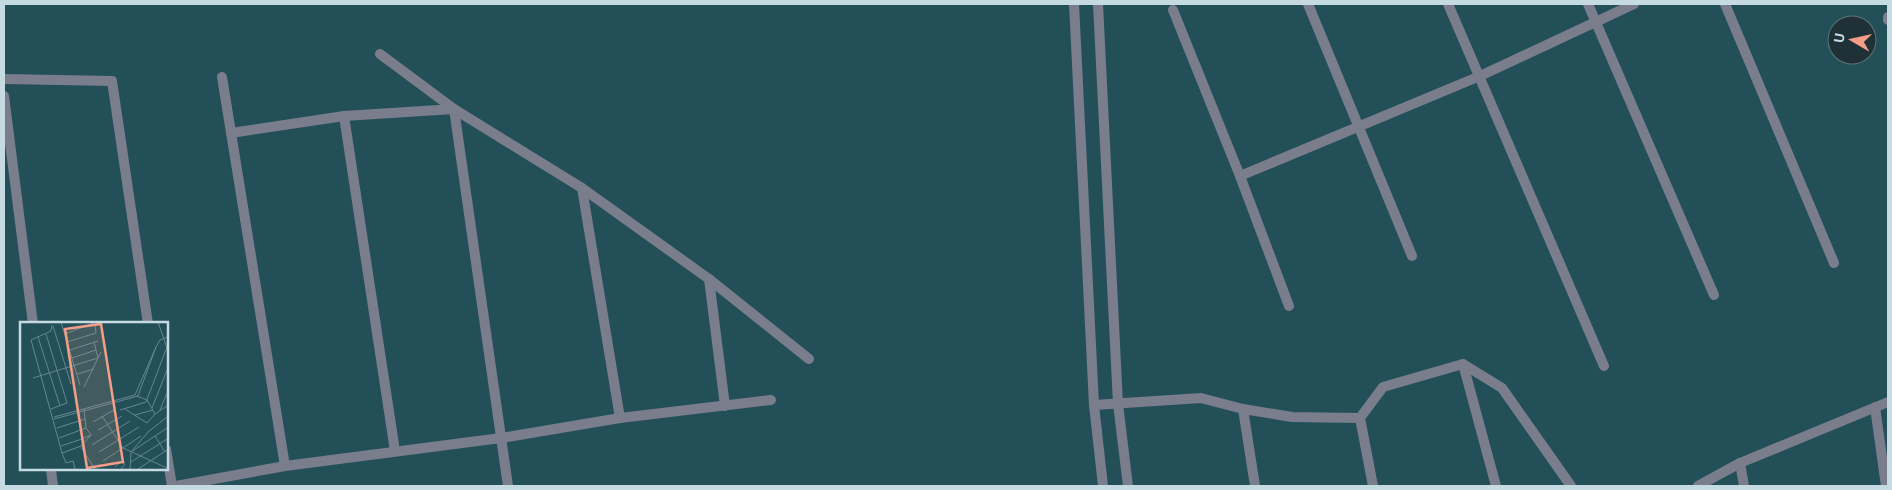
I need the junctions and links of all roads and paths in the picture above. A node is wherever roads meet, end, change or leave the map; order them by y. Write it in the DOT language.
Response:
graph roads {
  1 [pos="1074,4"];
  2 [pos="1098,4"];
  3 [pos="1308,4"];
  4 [pos="1448,4"];
  5 [pos="1588,4"];
  6 [pos="1634,4"];
  7 [pos="1725,4"];
  8 [pos="1174,10"];
  9 [pos="1596,22"];
  10 [pos="380,54"];
  11 [pos="1480,76"];
  12 [pos="222,77"];
  13 [pos="4,78"];
  14 [pos="4,96"];
  15 [pos="454,109"];
  16 [pos="344,116"];
  17 [pos="1360,126"];
  18 [pos="230,133"];
  19 [pos="1240,176"];
  20 [pos="582,188"];
  21 [pos="1412,256"];
  22 [pos="1834,263"];
  23 [pos="709,279"];
  24 [pos="1714,295"];
  25 [pos="1289,306"];
  26 [pos="32,322"];
  27 [pos="148,322"];
  28 [pos="809,359"];
  29 [pos="1463,364"];
  30 [pos="1604,366"];
  31 [pos="770,400"];
  32 [pos="1888,402"];
  33 [pos="1118,404"];
  34 [pos="1094,405"];
  35 [pos="725,406"];
  36 [pos="1875,407"];
  37 [pos="1243,409"];
  38 [pos="620,418"];
  39 [pos="1360,418"];
  40 [pos="501,438"];
  41 [pos="395,451"];
  42 [pos="168,461"];
  43 [pos="1740,463"];
  44 [pos="285,466"];
  45 [pos="51,470"];
  46 [pos="53,486"];
  47 [pos="172,486"];
  48 [pos="176,486"];
  49 [pos="508,486"];
  50 [pos="1103,486"];
  51 [pos="1128,486"];
  52 [pos="1255,486"];
  53 [pos="1373,486"];
  54 [pos="1496,486"];
  55 [pos="1572,486"];
  56 [pos="1698,486"];
  57 [pos="1744,486"];
  58 [pos="1886,486"];
  1 -- 34 [label="street"];
  2 -- 33 [label="street"];
  3 -- 17 [label="street"];
  4 -- 11 [label="street"];
  5 -- 9 [label="street"];
  6 -- 9 [label="street"];
  7 -- 22 [label="street"];
  8 -- 19 [label="street"];
  9 -- 11 [label="street"];
  9 -- 24 [label="street"];
  10 -- 15 [label="street"];
  11 -- 17 [label="street"];
  11 -- 30 [label="street"];
  12 -- 18 [label="street"];
  13 -- 27 [label="street"];
  14 -- 26 [label="street"];
  15 -- 16 [label="street"];
  15 -- 20 [label="street"];
  15 -- 40 [label="street"];
  16 -- 18 [label="street"];
  16 -- 41 [label="street"];
  17 -- 19 [label="street"];
  17 -- 21 [label="street"];
  18 -- 44 [label="street"];
  19 -- 25 [label="street"];
  20 -- 23 [label="street"];
  20 -- 38 [label="street"];
  23 -- 28 [label="street"];
  23 -- 35 [label="street"];
  29 -- 39 [label="street"];
  29 -- 54 [label="street"];
  29 -- 55 [label="street"];
  31 -- 35 [label="street"];
  32 -- 36 [label="street"];
  33 -- 34 [label="street"];
  33 -- 37 [label="street"];
  33 -- 51 [label="street"];
  34 -- 50 [label="street"];
  35 -- 38 [label="street"];
  36 -- 43 [label="street"];
  36 -- 58 [label="street"];
  37 -- 39 [label="street"];
  37 -- 52 [label="street"];
  38 -- 40 [label="street"];
  39 -- 53 [label="street"];
  40 -- 41 [label="street"];
  40 -- 49 [label="street"];
  41 -- 44 [label="street"];
  42 -- 47 [label="street"];
  43 -- 56 [label="street"];
  43 -- 57 [label="street"];
  44 -- 48 [label="street"];
  45 -- 46 [label="street"];
}
